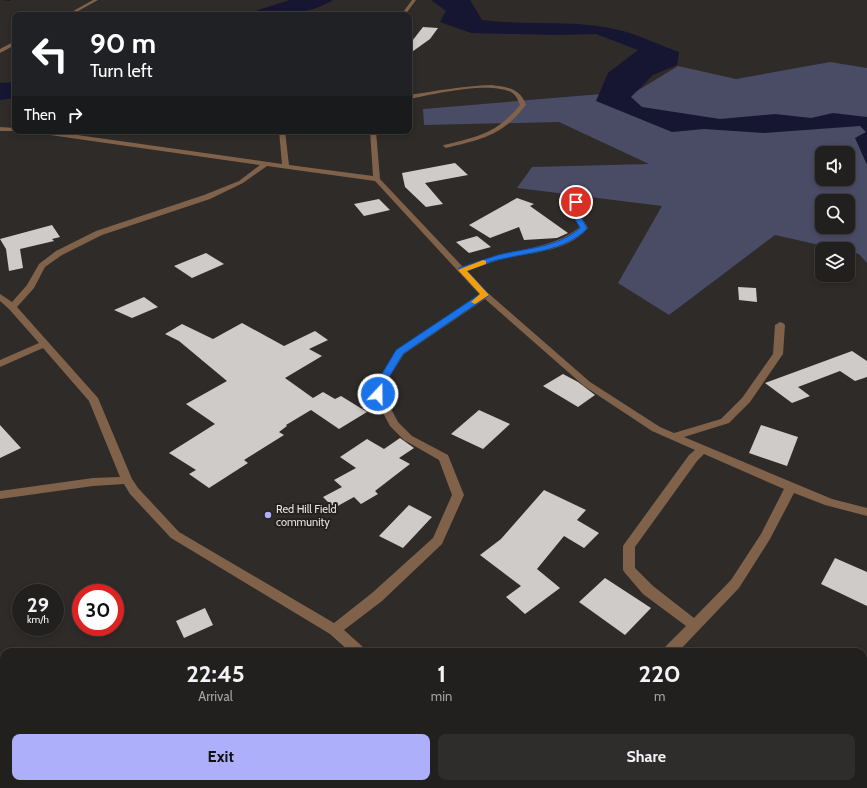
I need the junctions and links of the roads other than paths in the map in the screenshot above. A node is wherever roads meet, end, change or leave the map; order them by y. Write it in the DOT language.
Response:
graph roads {
  1 [pos="96,0"];
  2 [pos="414,0"];
  3 [pos="74,12"];
  4 [pos="405,12"];
  5 [pos="0,44"];
  6 [pos="12,45"];
  7 [pos="12,46"];
  8 [pos="0,52"];
  9 [pos="412,97"];
  10 [pos="0,129"];
  11 [pos="12,130"];
  12 [pos="58,134"];
  13 [pos="282,134"];
  14 [pos="374,134"];
  15 [pos="446,146"];
  16 [pos="266,163"];
  17 [pos="286,166"];
  18 [pos="377,179"];
  19 [pos="576,202"];
  20 [pos="462,270"];
  21 [pos="485,295"];
  22 [pos="0,296"];
  23 [pos="12,307"];
  24 [pos="780,325"];
  25 [pos="44,344"];
  26 [pos="0,364"];
  27 [pos="675,436"];
  28 [pos="702,450"];
  29 [pos="127,480"];
  30 [pos="791,487"];
  31 [pos="0,495"];
  32 [pos="867,512"];
  33 [pos="694,625"];
  34 [pos="335,630"];
  35 [pos="355,648"];
  36 [pos="673,648"];
  1 -- 3 [label="street"];
  2 -- 4 [label="street"];
  5 -- 6 [label="street"];
  7 -- 8 [label="street"];
  9 -- 15 [label="street"];
  10 -- 11 [label="street"];
  12 -- 16 [label="street"];
  13 -- 17 [label="street"];
  14 -- 18 [label="street"];
  16 -- 17 [label="street"];
  16 -- 23 [label="street"];
  17 -- 18 [label="street"];
  18 -- 20 [label="street"];
  19 -- 20 [label="street"];
  20 -- 21 [label="street"];
  21 -- 27 [label="street"];
  21 -- 34 [label="street"];
  22 -- 23 [label="street"];
  23 -- 25 [label="street"];
  24 -- 27 [label="street"];
  25 -- 26 [label="street"];
  25 -- 29 [label="street"];
  27 -- 28 [label="street"];
  28 -- 30 [label="street"];
  28 -- 33 [label="street"];
  29 -- 31 [label="street"];
  29 -- 34 [label="street"];
  30 -- 32 [label="street"];
  30 -- 33 [label="street"];
  33 -- 36 [label="street"];
  34 -- 35 [label="street"];
}
